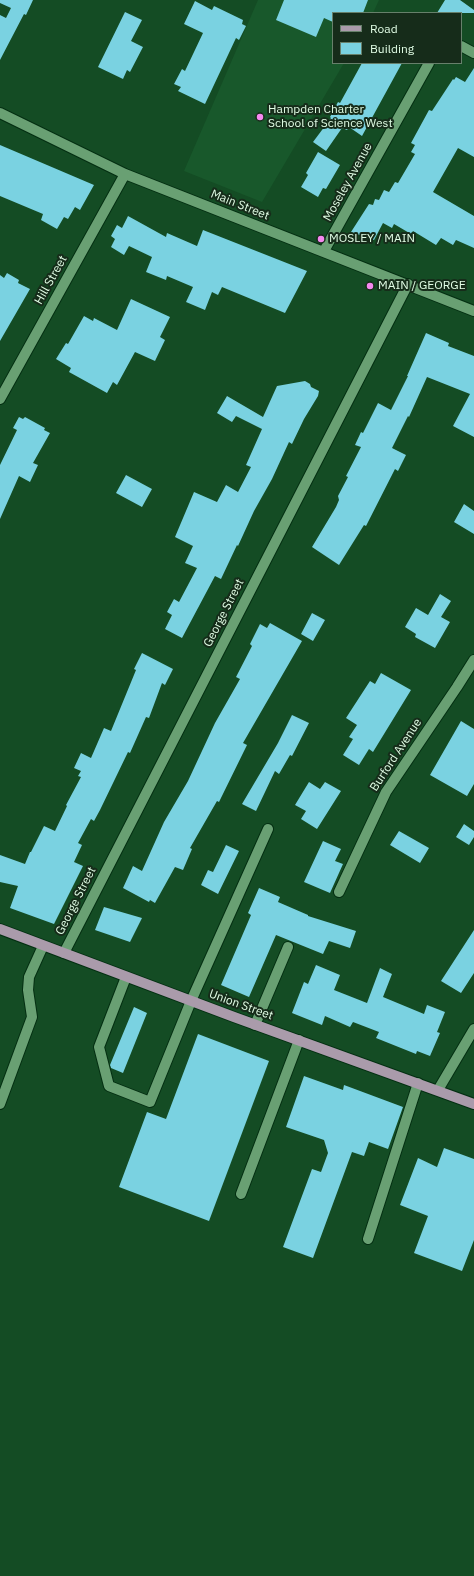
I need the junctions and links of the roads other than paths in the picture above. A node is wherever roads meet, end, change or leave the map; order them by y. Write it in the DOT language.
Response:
graph roads {
  1 [pos="462,47"];
  2 [pos="474,53"];
  3 [pos="428,64"];
  4 [pos="0,113"];
  5 [pos="125,174"];
  6 [pos="324,252"];
  7 [pos="408,284"];
  8 [pos="474,311"];
  9 [pos="0,399"];
  10 [pos="474,660"];
  11 [pos="268,829"];
  12 [pos="339,892"];
  13 [pos="0,929"];
  14 [pos="43,946"];
  15 [pos="288,947"];
  16 [pos="64,953"];
  17 [pos="126,977"];
  18 [pos="190,1001"];
  19 [pos="256,1025"];
  20 [pos="474,1029"];
  21 [pos="299,1040"];
  22 [pos="418,1083"];
  23 [pos="438,1090"];
  24 [pos="0,1104"];
  25 [pos="474,1104"];
  26 [pos="241,1194"];
  27 [pos="368,1238"];
  1 -- 2 [label="street"];
  3 -- 6 [label="street, Moseley Avenue"];
  4 -- 5 [label="street, Main Street"];
  5 -- 6 [label="street, Main Street"];
  5 -- 9 [label="street, Hill Street"];
  6 -- 7 [label="street, Main Street"];
  7 -- 8 [label="street, Main Street"];
  7 -- 16 [label="street, George Street"];
  10 -- 12 [label="street, Burford Avenue"];
  11 -- 18 [label="street"];
  13 -- 14 [label="main road, Union Street"];
  14 -- 16 [label="main road, Union Street"];
  14 -- 24 [label="street"];
  15 -- 19 [label="street"];
  16 -- 17 [label="main road, Union Street"];
  17 -- 18 [label="main road, Union Street"];
  17 -- 18 [label="street"];
  18 -- 19 [label="main road, Union Street"];
  19 -- 21 [label="main road, Union Street"];
  20 -- 23 [label="street"];
  21 -- 22 [label="main road, Union Street"];
  21 -- 26 [label="street"];
  22 -- 23 [label="main road, Union Street"];
  22 -- 27 [label="street"];
  23 -- 25 [label="main road, Union Street"];
}
